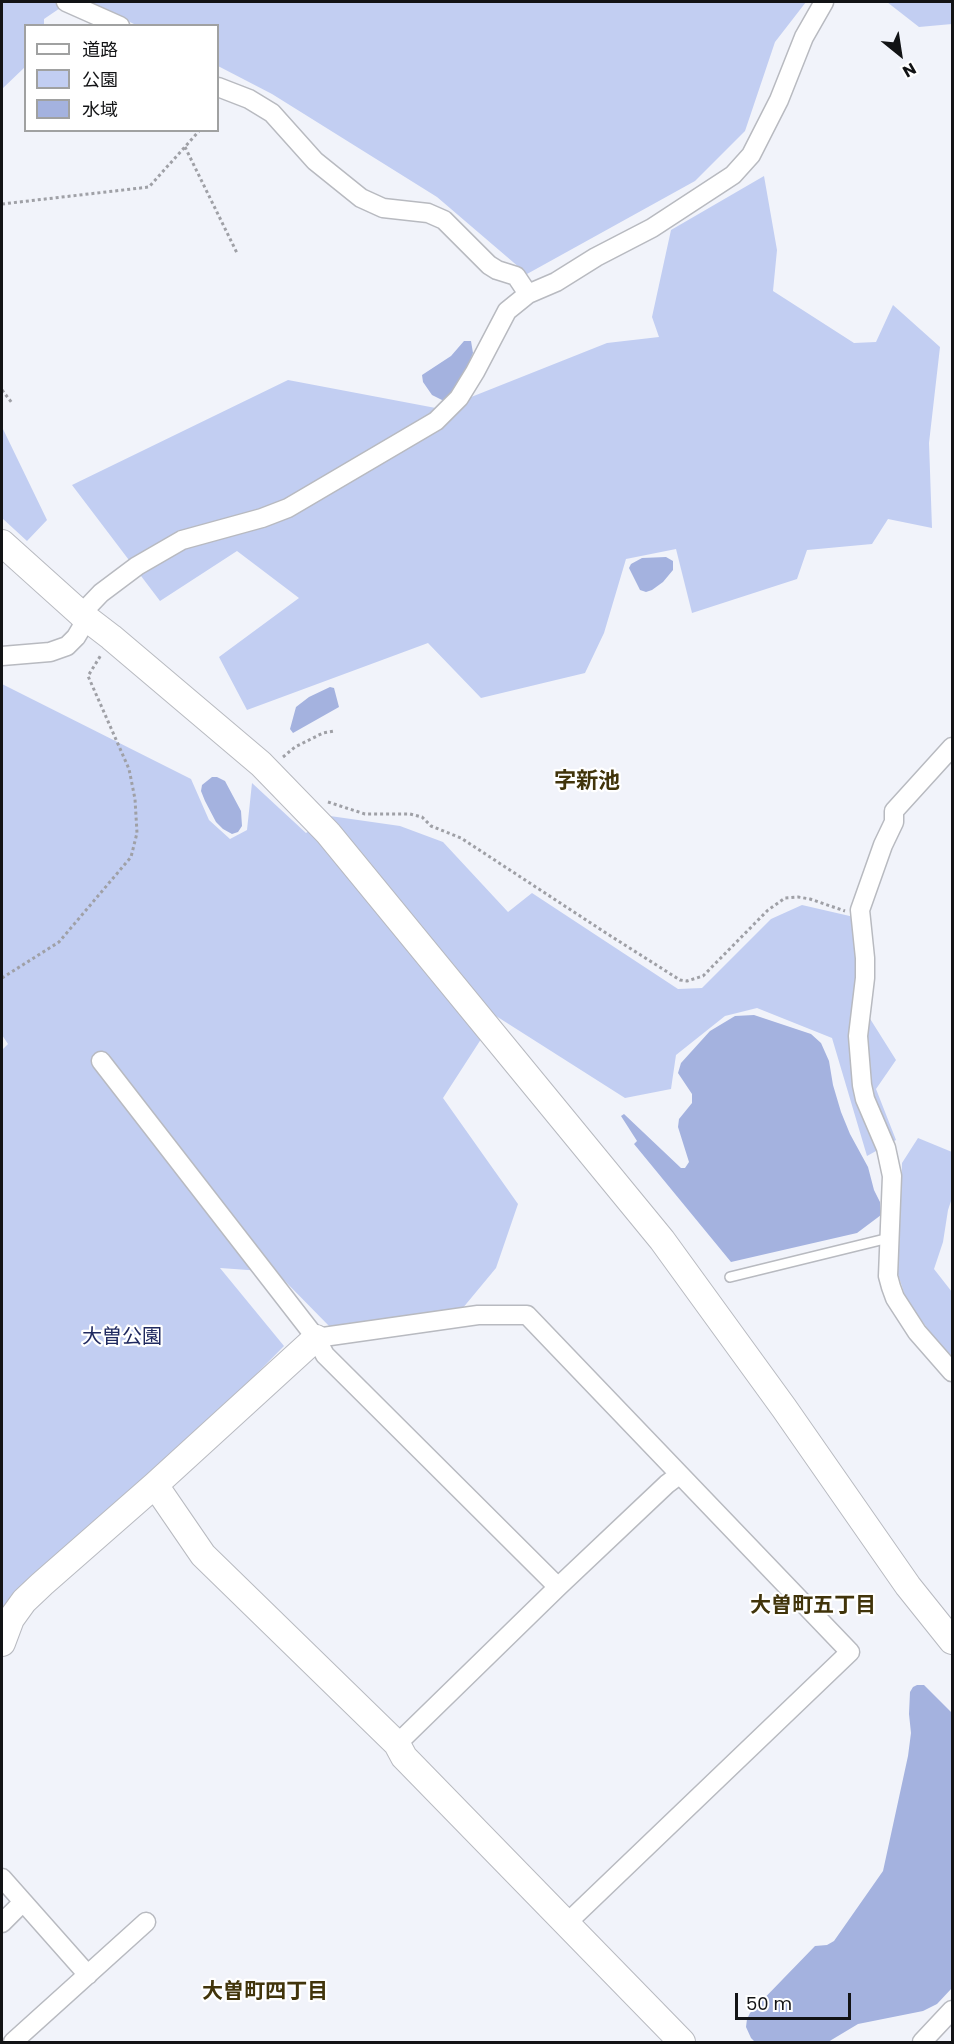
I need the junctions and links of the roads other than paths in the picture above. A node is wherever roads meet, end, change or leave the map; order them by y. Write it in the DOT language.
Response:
graph roads {
  1 [pos="66,2"];
  2 [pos="824,2"];
  3 [pos="116,24"];
  4 [pos="219,87"];
  5 [pos="528,294"];
  6 [pos="2,543"];
  7 [pos="81,614"];
  8 [pos="2,656"];
  9 [pos="952,747"];
  10 [pos="101,1061"];
  11 [pos="889,1239"];
  12 [pos="730,1277"];
  13 [pos="316,1338"];
  14 [pos="952,1372"];
  15 [pos="679,1475"];
  16 [pos="155,1485"];
  17 [pos="558,1587"];
  18 [pos="952,1641"];
  19 [pos="2,1642"];
  20 [pos="397,1744"];
  21 [pos="2,1878"];
  22 [pos="22,1904"];
  23 [pos="146,1922"];
  24 [pos="2,1923"];
  25 [pos="567,1923"];
  26 [pos="88,1975"];
  27 [pos="952,2010"];
  28 [pos="13,2043"];
  29 [pos="682,2043"];
  30 [pos="922,2043"];
  1 -- 3 [label="street"];
  2 -- 5 [label="street"];
  4 -- 5 [label="street"];
  5 -- 7 [label="street"];
  6 -- 7 [label="street"];
  7 -- 8 [label="street"];
  7 -- 18 [label="street"];
  9 -- 11 [label="street"];
  10 -- 13 [label="street"];
  11 -- 12 [label="lane"];
  11 -- 14 [label="street"];
  13 -- 15 [label="street"];
  13 -- 16 [label="street"];
  13 -- 17 [label="street"];
  15 -- 17 [label="street"];
  15 -- 25 [label="street"];
  16 -- 19 [label="street"];
  16 -- 20 [label="street"];
  17 -- 20 [label="street"];
  20 -- 25 [label="street"];
  21 -- 22 [label="street"];
  22 -- 24 [label="street"];
  22 -- 26 [label="street"];
  23 -- 26 [label="street"];
  25 -- 29 [label="street"];
  26 -- 28 [label="street"];
  27 -- 30 [label="street"];
}
